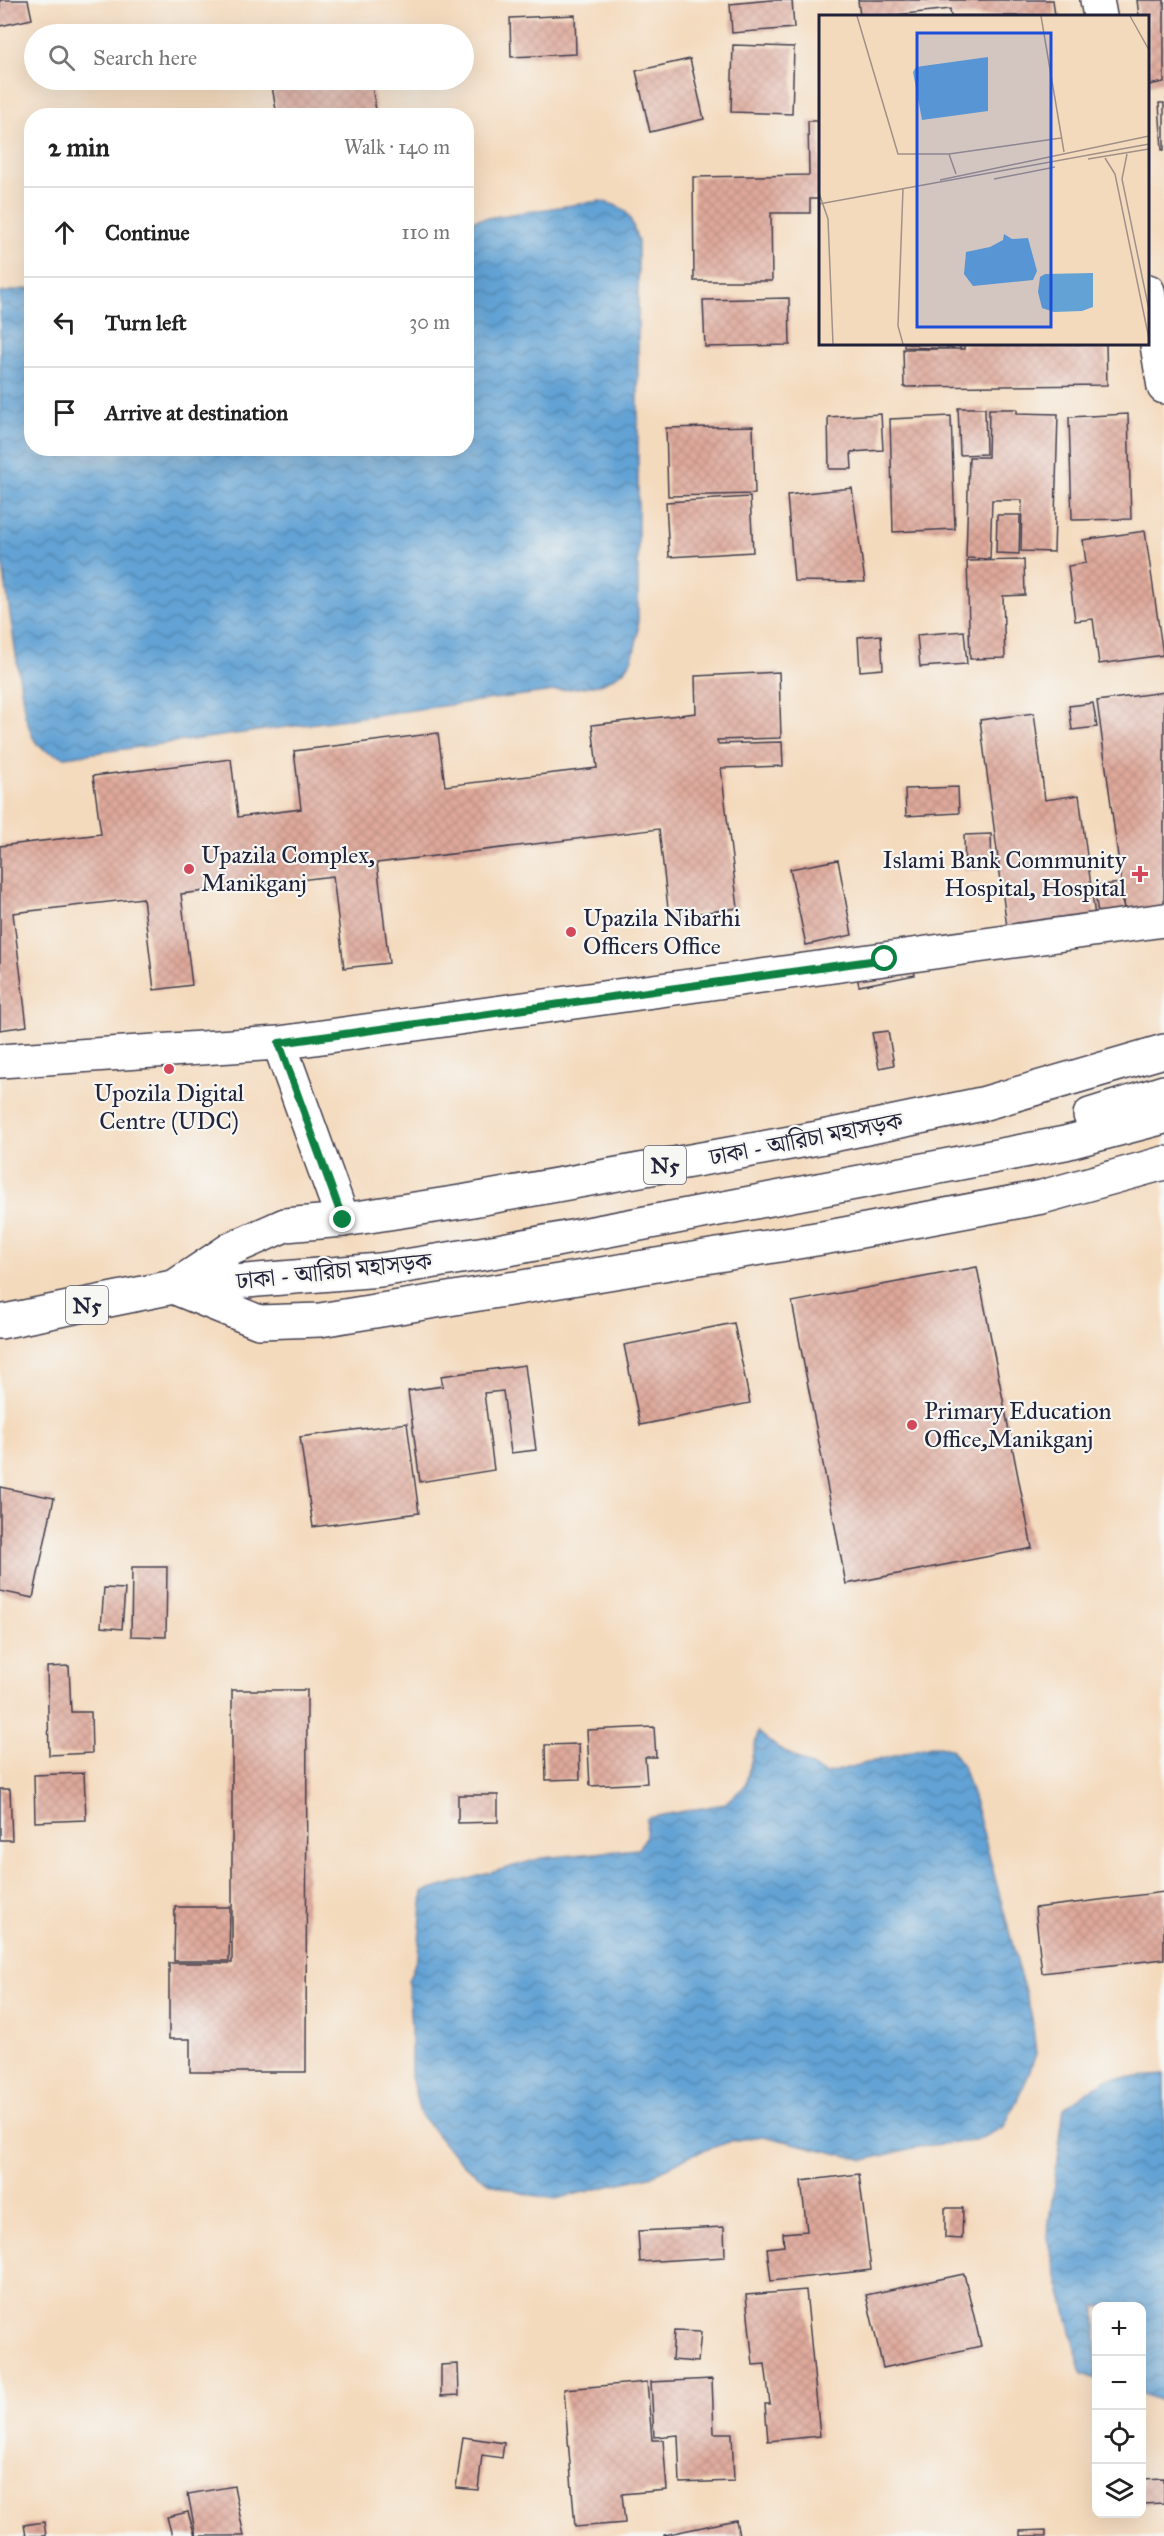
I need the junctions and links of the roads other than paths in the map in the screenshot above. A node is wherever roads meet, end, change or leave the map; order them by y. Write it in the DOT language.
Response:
graph roads {
  1 [pos="1097,0"];
  2 [pos="1100,15"];
  3 [pos="1149,297"];
  4 [pos="1164,387"];
  5 [pos="1164,920"];
  6 [pos="279,1043"];
  7 [pos="1164,1051"];
  8 [pos="0,1062"];
  9 [pos="1164,1092"];
  10 [pos="1164,1118"];
  11 [pos="962,1163"];
  12 [pos="1164,1163"];
  13 [pos="343,1220"];
  14 [pos="173,1287"];
  15 [pos="0,1322"];
  1 -- 2 [label="main road"];
  3 -- 4 [label="main road"];
  5 -- 6 [label="main road"];
  6 -- 8 [label="main road"];
  6 -- 13 [label="main road"];
  7 -- 13 [label="main road, ঢাকা - আরিচা মহাসড়ক / N5"];
  9 -- 11 [label="main road, N5"];
  10 -- 11 [label="main road, ঢাকা - আরিচা মহাসড়ক / N5"];
  11 -- 14 [label="main road, ঢাকা - আরিচা মহাসড়ক / N5"];
  12 -- 14 [label="main road, ঢাকা - আরিচা মহাসড়ক"];
  13 -- 14 [label="main road, ঢাকা - আরিচা মহাসড়ক / N5"];
  14 -- 15 [label="main road, ঢাকা - আরিচা মহাসড়ক / N5"];
}
